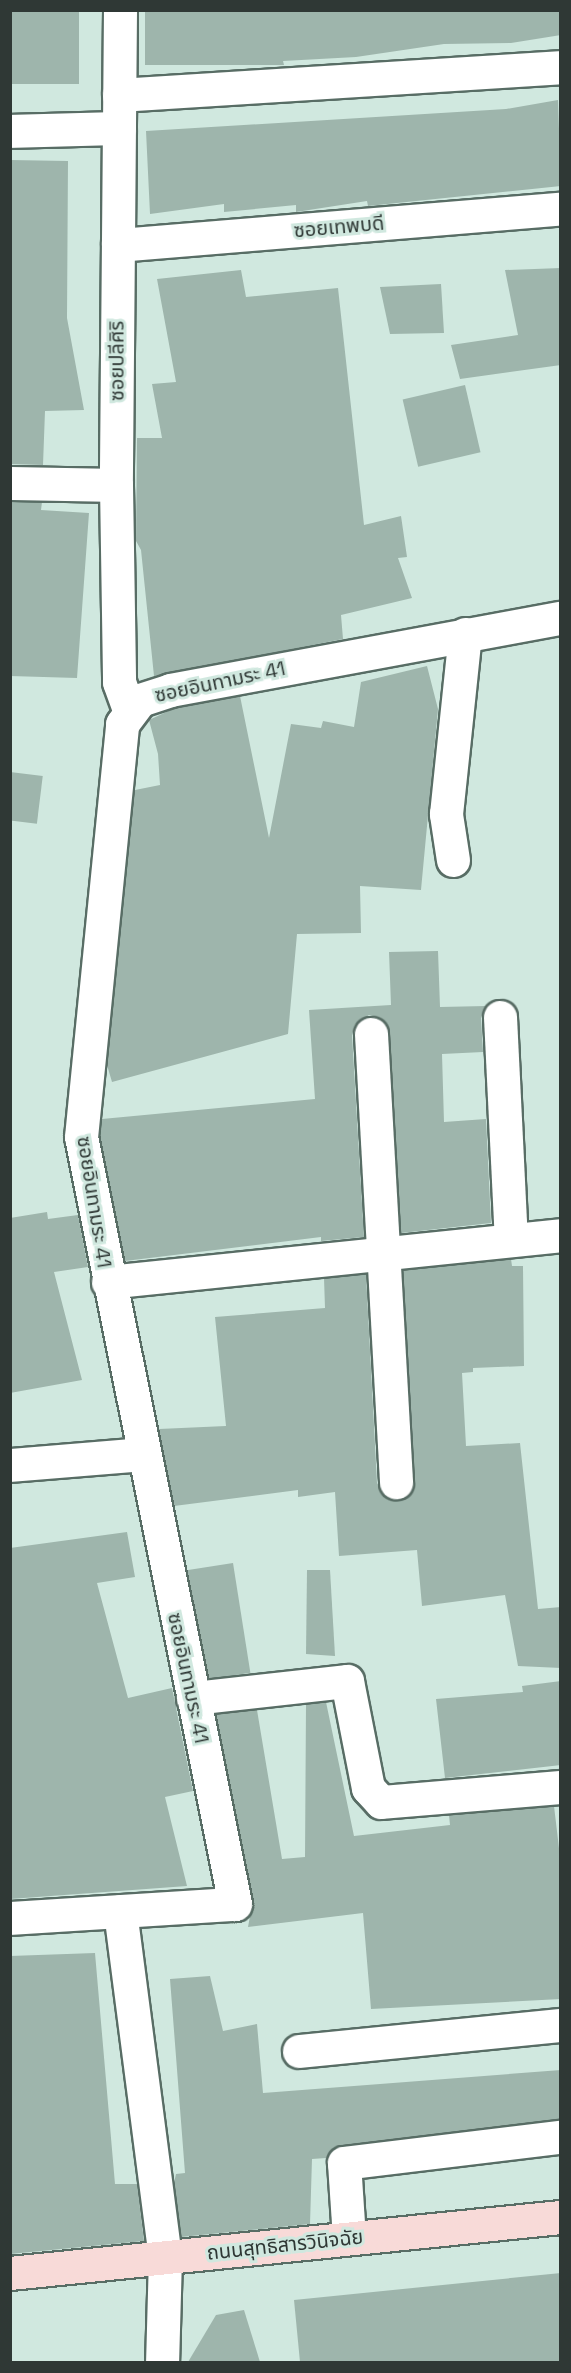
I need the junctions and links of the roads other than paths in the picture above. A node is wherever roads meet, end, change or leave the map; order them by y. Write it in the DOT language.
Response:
graph roads {
  1 [pos="120,10"];
  2 [pos="561,67"];
  3 [pos="119,95"];
  4 [pos="119,128"];
  5 [pos="10,131"];
  6 [pos="561,209"];
  7 [pos="118,245"];
  8 [pos="10,483"];
  9 [pos="116,485"];
  10 [pos="561,618"];
  11 [pos="465,634"];
  12 [pos="129,710"];
  13 [pos="453,860"];
  14 [pos="500,1017"];
  15 [pos="371,1034"];
  16 [pos="561,1235"];
  17 [pos="511,1240"];
  18 [pos="381,1253"];
  19 [pos="108,1282"];
  20 [pos="143,1454"];
  21 [pos="10,1465"];
  22 [pos="396,1482"];
  23 [pos="193,1698"];
  24 [pos="561,1787"];
  25 [pos="120,1911"];
  26 [pos="10,1918"];
  27 [pos="561,2025"];
  28 [pos="300,2051"];
  29 [pos="561,2137"];
  30 [pos="561,2217"];
  31 [pos="350,2238"];
  32 [pos="165,2257"];
  33 [pos="10,2273"];
  34 [pos="162,2362"];
  1 -- 3 [label="street, ซอยปลีศิริ"];
  2 -- 3 [label="street"];
  3 -- 4 [label="street, ซอยปลีศิริ"];
  4 -- 5 [label="street"];
  4 -- 7 [label="street, ซอยปลีศิริ"];
  6 -- 7 [label="street, ซอยเทพบดี"];
  7 -- 9 [label="street, ซอยปลีศิริ"];
  8 -- 9 [label="street"];
  9 -- 12 [label="street, ซอยปลีศิริ"];
  10 -- 11 [label="street, ซอยอินทามระ 41"];
  11 -- 12 [label="street, ซอยอินทามระ 41"];
  11 -- 13 [label="street"];
  12 -- 19 [label="street, ซอยอินทามระ 41"];
  14 -- 17 [label="street"];
  15 -- 18 [label="street"];
  16 -- 17 [label="street"];
  17 -- 18 [label="street"];
  18 -- 19 [label="street"];
  18 -- 22 [label="street"];
  19 -- 20 [label="street, ซอยอินทามระ 41"];
  20 -- 21 [label="street"];
  20 -- 23 [label="street, ซอยอินทามระ 41"];
  23 -- 24 [label="street"];
  23 -- 25 [label="street, ซอยอินทามระ 41"];
  25 -- 26 [label="street, ซอยอินทามระ 41"];
  25 -- 32 [label="street"];
  27 -- 28 [label="street"];
  29 -- 31 [label="street"];
  30 -- 31 [label="main road, ถนนสุทธิสารวินิจฉัย"];
  31 -- 32 [label="main road, ถนนสุทธิสารวินิจฉัย"];
  32 -- 33 [label="main road, ถนนสุทธิสารวินิจฉัย"];
  32 -- 34 [label="street"];
}
